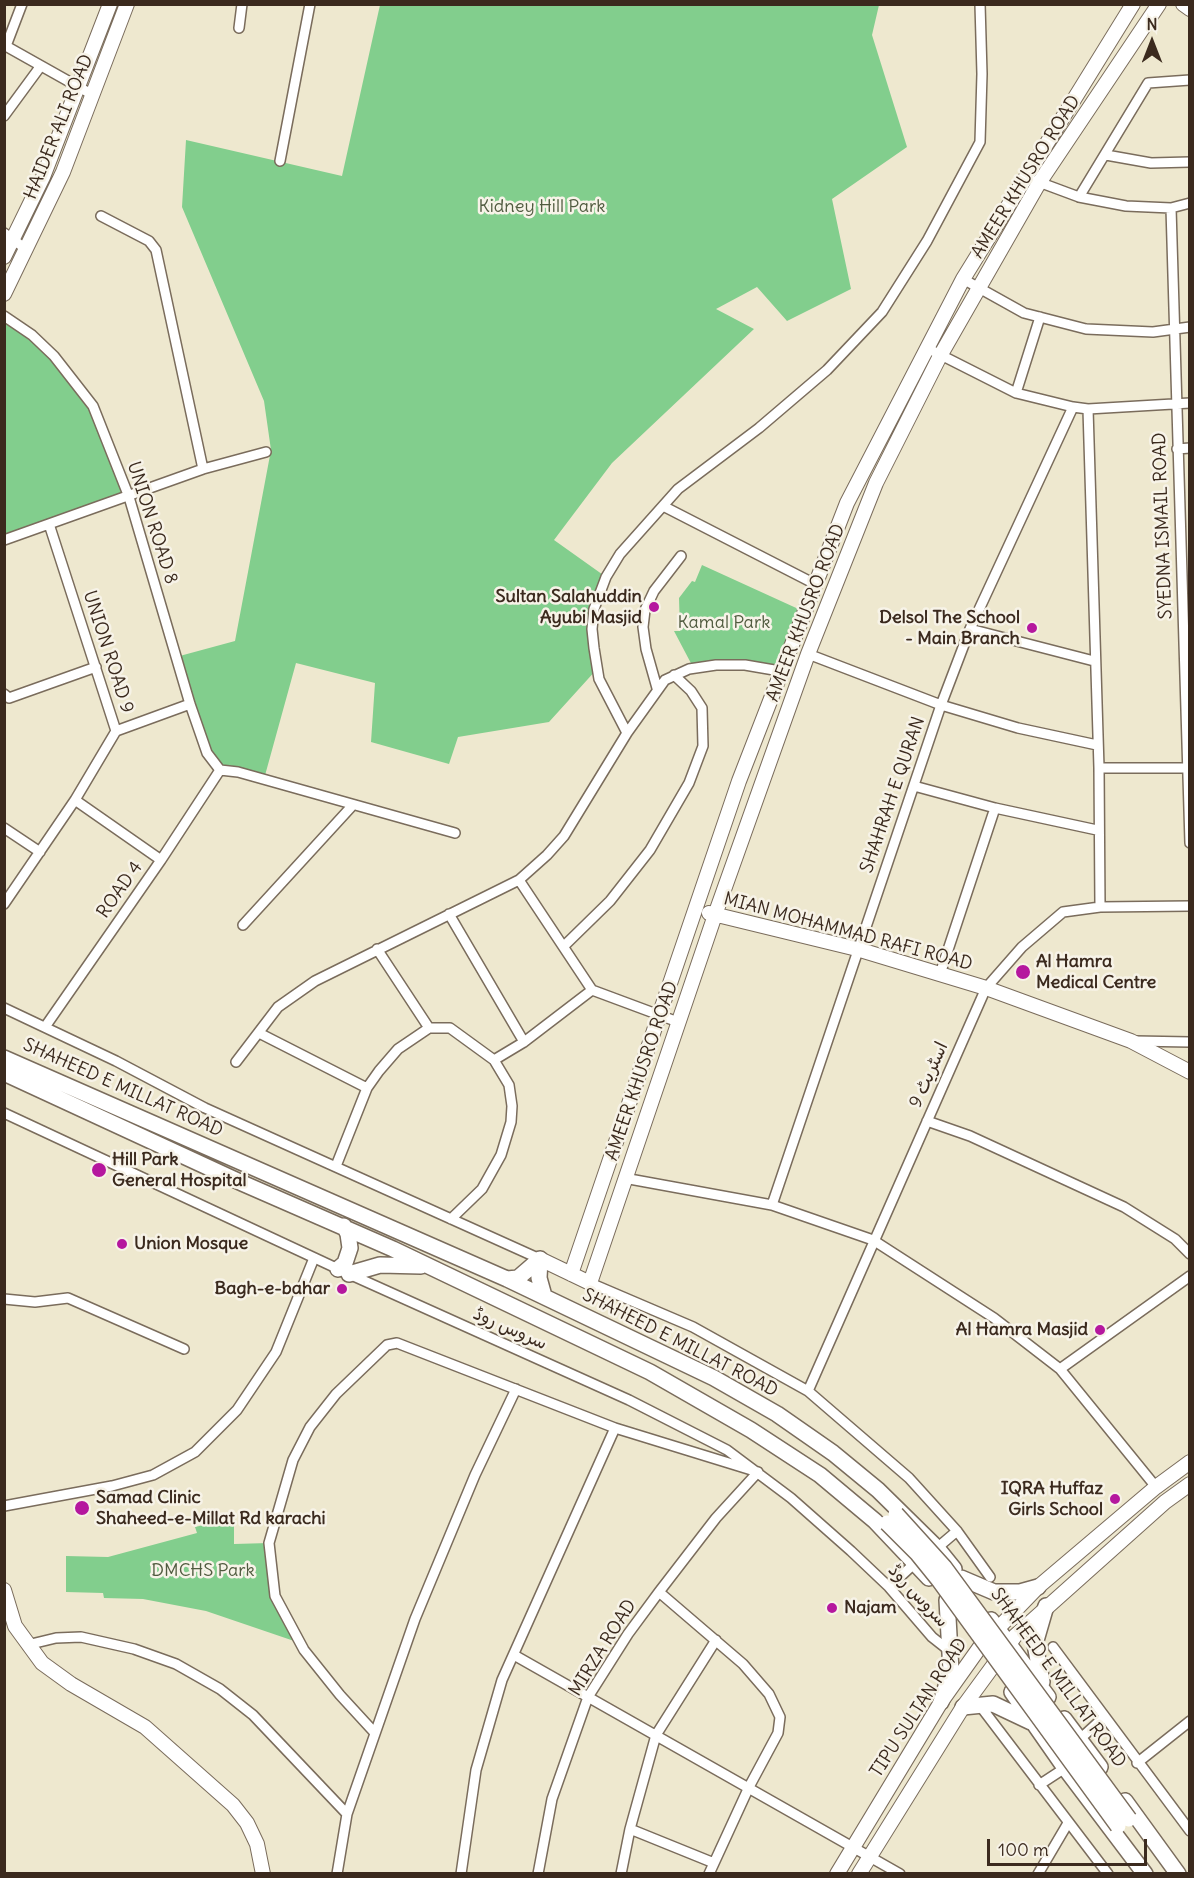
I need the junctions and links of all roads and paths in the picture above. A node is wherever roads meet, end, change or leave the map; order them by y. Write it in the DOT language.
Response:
graph roads {
  1 [pos="22,4"];
  2 [pos="110,4"];
  3 [pos="127,4"];
  4 [pos="242,4"];
  5 [pos="310,4"];
  6 [pos="980,4"];
  7 [pos="1133,4"];
  8 [pos="1159,4"];
  9 [pos="1183,4"];
  10 [pos="1190,9"];
  11 [pos="239,28"];
  12 [pos="5,45"];
  13 [pos="40,67"];
  14 [pos="1190,80"];
  15 [pos="79,88"];
  16 [pos="93,95"];
  17 [pos="4,117"];
  18 [pos="1106,155"];
  19 [pos="280,161"];
  20 [pos="1190,162"];
  21 [pos="1027,175"];
  22 [pos="1039,183"];
  23 [pos="1079,197"];
  24 [pos="1190,203"];
  25 [pos="1171,208"];
  26 [pos="101,216"];
  27 [pos="9,236"];
  28 [pos="26,249"];
  29 [pos="4,257"];
  30 [pos="963,279"];
  31 [pos="978,289"];
  32 [pos="4,294"];
  33 [pos="4,316"];
  34 [pos="1040,317"];
  35 [pos="1190,327"];
  36 [pos="1176,328"];
  37 [pos="927,348"];
  38 [pos="940,356"];
  39 [pos="1016,393"];
  40 [pos="1190,403"];
  41 [pos="1177,405"];
  42 [pos="1073,407"];
  43 [pos="1088,409"];
  44 [pos="1190,448"];
  45 [pos="1177,449"];
  46 [pos="266,452"];
  47 [pos="203,470"];
  48 [pos="129,497"];
  49 [pos="663,506"];
  50 [pos="49,524"];
  51 [pos="1185,524"];
  52 [pos="4,540"];
  53 [pos="681,556"];
  54 [pos="815,584"];
  55 [pos="1185,588"];
  56 [pos="970,629"];
  57 [pos="808,654"];
  58 [pos="1094,661"];
  59 [pos="1186,662"];
  60 [pos="96,667"];
  61 [pos="780,671"];
  62 [pos="674,675"];
  63 [pos="657,688"];
  64 [pos="6,699"];
  65 [pos="190,704"];
  66 [pos="941,705"];
  67 [pos="117,731"];
  68 [pos="627,733"];
  69 [pos="1097,745"];
  70 [pos="1098,768"];
  71 [pos="1189,768"];
  72 [pos="220,770"];
  73 [pos="914,786"];
  74 [pos="75,800"];
  75 [pos="352,806"];
  76 [pos="995,808"];
  77 [pos="4,828"];
  78 [pos="1097,830"];
  79 [pos="455,833"];
  80 [pos="1190,843"];
  81 [pos="40,852"];
  82 [pos="161,860"];
  83 [pos="519,880"];
  84 [pos="4,904"];
  85 [pos="1190,906"];
  86 [pos="1100,907"];
  87 [pos="695,910"];
  88 [pos="449,914"];
  89 [pos="715,915"];
  90 [pos="243,925"];
  91 [pos="564,946"];
  92 [pos="377,948"];
  93 [pos="856,949"];
  94 [pos="940,974"];
  95 [pos="986,988"];
  96 [pos="592,990"];
  97 [pos="4,1008"];
  98 [pos="659,1016"];
  99 [pos="678,1022"];
  100 [pos="45,1027"];
  101 [pos="429,1028"];
  102 [pos="259,1033"];
  103 [pos="1131,1041"];
  104 [pos="524,1042"];
  105 [pos="1190,1042"];
  106 [pos="4,1058"];
  107 [pos="494,1060"];
  108 [pos="236,1062"];
  109 [pos="1190,1072"];
  110 [pos="4,1073"];
  111 [pos="367,1088"];
  112 [pos="4,1113"];
  113 [pos="927,1121"];
  114 [pos="336,1166"];
  115 [pos="624,1178"];
  116 [pos="772,1204"];
  117 [pos="451,1219"];
  118 [pos="344,1226"];
  119 [pos="873,1240"];
  120 [pos="1190,1254"];
  121 [pos="314,1258"];
  122 [pos="540,1259"];
  123 [pos="433,1268"];
  124 [pos="343,1272"];
  125 [pos="572,1274"];
  126 [pos="1190,1276"];
  127 [pos="507,1279"];
  128 [pos="590,1283"];
  129 [pos="544,1296"];
  130 [pos="4,1299"];
  131 [pos="617,1331"];
  132 [pos="184,1349"];
  133 [pos="1060,1370"];
  134 [pos="650,1372"];
  135 [pos="516,1389"];
  136 [pos="808,1391"];
  137 [pos="615,1428"];
  138 [pos="1190,1462"];
  139 [pos="758,1472"];
  140 [pos="1190,1484"];
  141 [pos="1156,1487"];
  142 [pos="4,1506"];
  143 [pos="891,1519"];
  144 [pos="957,1531"];
  145 [pos="937,1548"];
  146 [pos="915,1563"];
  147 [pos="990,1577"];
  148 [pos="961,1578"];
  149 [pos="889,1587"];
  150 [pos="1038,1587"];
  151 [pos="4,1590"];
  152 [pos="659,1592"];
  153 [pos="947,1600"];
  154 [pos="1046,1606"];
  155 [pos="987,1614"];
  156 [pos="998,1628"];
  157 [pos="970,1633"];
  158 [pos="716,1640"];
  159 [pos="1010,1643"];
  160 [pos="27,1645"];
  161 [pos="980,1647"];
  162 [pos="1053,1647"];
  163 [pos="951,1653"];
  164 [pos="514,1655"];
  165 [pos="994,1664"];
  166 [pos="1029,1669"];
  167 [pos="1010,1688"];
  168 [pos="1044,1691"];
  169 [pos="588,1697"];
  170 [pos="941,1702"];
  171 [pos="971,1705"];
  172 [pos="1103,1718"];
  173 [pos="1190,1720"];
  174 [pos="1031,1722"];
  175 [pos="374,1732"];
  176 [pos="656,1735"];
  177 [pos="1080,1739"];
  178 [pos="1137,1763"];
  179 [pos="1065,1768"];
  180 [pos="1039,1785"];
  181 [pos="749,1787"];
  182 [pos="347,1814"];
  183 [pos="1123,1822"];
  184 [pos="1068,1823"];
  185 [pos="630,1829"];
  186 [pos="1190,1831"];
  187 [pos="853,1844"];
  188 [pos="870,1854"];
  189 [pos="714,1863"];
  190 [pos="263,1874"];
  191 [pos="337,1874"];
  192 [pos="461,1874"];
  193 [pos="538,1874"];
  194 [pos="621,1874"];
  195 [pos="709,1874"];
  196 [pos="837,1874"];
  197 [pos="859,1874"];
  198 [pos="900,1874"];
  199 [pos="1038,1874"];
  200 [pos="1108,1874"];
  201 [pos="1145,1874"];
  202 [pos="1153,1874"];
  203 [pos="1168,1874"];
  204 [pos="1178,1874"];
  1 -- 12 [label="street"];
  2 -- 15 [label="main road, HAIDER ALI ROAD"];
  3 -- 16 [label="main road, HAIDER ALI ROAD"];
  4 -- 11 [label="street"];
  5 -- 19 [label="street"];
  6 -- 49 [label="street"];
  7 -- 21 [label="main road, AMEER KHUSRO ROAD"];
  8 -- 22 [label="main road, AMEER KHUSRO ROAD"];
  9 -- 10 [label="main road"];
  12 -- 13 [label="street"];
  13 -- 15 [label="street"];
  13 -- 17 [label="street"];
  14 -- 18 [label="street"];
  15 -- 16 [label="street"];
  15 -- 27 [label="main road, HAIDER ALI ROAD"];
  16 -- 28 [label="main road, HAIDER ALI ROAD"];
  18 -- 20 [label="street"];
  18 -- 23 [label="street"];
  21 -- 22 [label="street"];
  21 -- 30 [label="main road, AMEER KHUSRO ROAD"];
  22 -- 23 [label="street"];
  22 -- 31 [label="main road, AMEER KHUSRO ROAD"];
  23 -- 25 [label="street"];
  24 -- 25 [label="street"];
  25 -- 36 [label="street, SYEDNA ISMAIL ROAD"];
  26 -- 47 [label="street"];
  27 -- 28 [label="street"];
  27 -- 29 [label="main road, HAIDER ALI ROAD"];
  28 -- 32 [label="main road, HAIDER ALI ROAD"];
  30 -- 31 [label="street"];
  30 -- 37 [label="main road, AMEER KHUSRO ROAD"];
  31 -- 34 [label="street"];
  31 -- 38 [label="main road, AMEER KHUSRO ROAD"];
  33 -- 48 [label="street, UNION ROAD 8"];
  34 -- 36 [label="street"];
  34 -- 39 [label="street"];
  35 -- 36 [label="street"];
  36 -- 41 [label="street, SYEDNA ISMAIL ROAD"];
  37 -- 38 [label="street"];
  37 -- 54 [label="main road, AMEER KHUSRO ROAD"];
  38 -- 39 [label="street"];
  38 -- 57 [label="main road, AMEER KHUSRO ROAD"];
  39 -- 42 [label="street"];
  40 -- 41 [label="street"];
  41 -- 43 [label="street"];
  41 -- 45 [label="street, SYEDNA ISMAIL ROAD"];
  42 -- 43 [label="street"];
  42 -- 56 [label="street, SHAHRAH E QURAN"];
  43 -- 58 [label="street"];
  44 -- 45 [label="street"];
  45 -- 51 [label="street, SYEDNA ISMAIL ROAD"];
  46 -- 47 [label="street"];
  47 -- 48 [label="street"];
  48 -- 50 [label="street"];
  48 -- 65 [label="street, UNION ROAD 8"];
  49 -- 54 [label="street"];
  49 -- 68 [label="street"];
  50 -- 52 [label="street"];
  50 -- 60 [label="street, UNION ROAD 9"];
  51 -- 55 [label="street, SYEDNA ISMAIL ROAD"];
  53 -- 63 [label="street"];
  54 -- 61 [label="main road, AMEER KHUSRO ROAD"];
  55 -- 59 [label="street, SYEDNA ISMAIL ROAD"];
  56 -- 58 [label="street"];
  56 -- 66 [label="street, SHAHRAH E QURAN"];
  57 -- 66 [label="street"];
  57 -- 89 [label="main road, AMEER KHUSRO ROAD"];
  58 -- 69 [label="street"];
  59 -- 71 [label="street, SYEDNA ISMAIL ROAD"];
  60 -- 64 [label="street"];
  60 -- 67 [label="street, UNION ROAD 9"];
  61 -- 62 [label="street"];
  61 -- 87 [label="main road, AMEER KHUSRO ROAD"];
  62 -- 63 [label="street"];
  62 -- 91 [label="street"];
  63 -- 68 [label="street"];
  65 -- 67 [label="street"];
  65 -- 72 [label="street, UNION ROAD 8"];
  66 -- 69 [label="street"];
  66 -- 73 [label="street, SHAHRAH E QURAN"];
  67 -- 74 [label="street, UNION ROAD 9"];
  68 -- 83 [label="street"];
  69 -- 70 [label="street"];
  70 -- 71 [label="street"];
  70 -- 78 [label="street"];
  71 -- 80 [label="street, SYEDNA ISMAIL ROAD"];
  72 -- 75 [label="street"];
  72 -- 82 [label="street, ROAD 4"];
  73 -- 76 [label="street"];
  73 -- 93 [label="street, SHAHRAH E QURAN"];
  74 -- 81 [label="street, UNION ROAD 9"];
  74 -- 82 [label="street"];
  75 -- 79 [label="street"];
  75 -- 90 [label="street"];
  76 -- 78 [label="street"];
  76 -- 94 [label="street"];
  77 -- 81 [label="street"];
  78 -- 86 [label="street"];
  81 -- 84 [label="street, UNION ROAD 9"];
  82 -- 100 [label="street, ROAD 4"];
  83 -- 88 [label="street"];
  83 -- 91 [label="street"];
  85 -- 86 [label="street, اسٹریٹ 9"];
  86 -- 95 [label="street, اسٹریٹ 9"];
  87 -- 89 [label="main road, MIAN MOHAMMAD RAFI ROAD"];
  87 -- 98 [label="main road, AMEER KHUSRO ROAD"];
  88 -- 92 [label="street"];
  88 -- 104 [label="street"];
  89 -- 93 [label="main road, MIAN MOHAMMAD RAFI ROAD"];
  89 -- 99 [label="main road, AMEER KHUSRO ROAD"];
  91 -- 96 [label="street"];
  92 -- 101 [label="street"];
  92 -- 102 [label="street"];
  93 -- 94 [label="main road, MIAN MOHAMMAD RAFI ROAD"];
  93 -- 116 [label="street, SHAHRAH E QURAN"];
  94 -- 95 [label="main road, MIAN MOHAMMAD RAFI ROAD"];
  95 -- 103 [label="main road, MIAN MOHAMMAD RAFI ROAD"];
  95 -- 113 [label="street, اسٹریٹ 9"];
  96 -- 98 [label="street"];
  96 -- 104 [label="street"];
  97 -- 100 [label="street"];
  98 -- 99 [label="street"];
  98 -- 125 [label="main road, AMEER KHUSRO ROAD"];
  99 -- 115 [label="main road, AMEER KHUSRO ROAD"];
  100 -- 114 [label="street"];
  101 -- 107 [label="street"];
  101 -- 111 [label="street"];
  102 -- 108 [label="street"];
  102 -- 111 [label="street"];
  103 -- 105 [label="street"];
  103 -- 109 [label="main road, MIAN MOHAMMAD RAFI ROAD"];
  104 -- 107 [label="street"];
  106 -- 127 [label="main road, SHAHEED E MILLAT ROAD"];
  107 -- 117 [label="street"];
  110 -- 118 [label="main road, SHAHEED E MILLAT ROAD"];
  111 -- 114 [label="street"];
  112 -- 121 [label="street, سروس روڈ"];
  113 -- 119 [label="street, اسٹریٹ 9"];
  113 -- 120 [label="street"];
  114 -- 117 [label="street"];
  115 -- 116 [label="street"];
  115 -- 128 [label="main road, AMEER KHUSRO ROAD"];
  116 -- 119 [label="street"];
  117 -- 122 [label="street"];
  118 -- 123 [label="main road, SHAHEED E MILLAT ROAD"];
  118 -- 124 [label="main road"];
  119 -- 133 [label="street"];
  119 -- 136 [label="street, اسٹریٹ 9"];
  121 -- 124 [label="street, سروس روڈ"];
  121 -- 142 [label="street"];
  122 -- 125 [label="main road"];
  122 -- 127 [label="main road"];
  122 -- 129 [label="main road"];
  123 -- 124 [label="main road"];
  123 -- 134 [label="main road, SHAHEED E MILLAT ROAD"];
  124 -- 139 [label="street, سروس روڈ"];
  125 -- 128 [label="main road"];
  126 -- 133 [label="street"];
  127 -- 129 [label="main road, SHAHEED E MILLAT ROAD"];
  128 -- 136 [label="street"];
  129 -- 131 [label="main road, SHAHEED E MILLAT ROAD"];
  130 -- 132 [label="street"];
  131 -- 143 [label="main road"];
  131 -- 145 [label="main road, SHAHEED E MILLAT ROAD"];
  133 -- 141 [label="street"];
  134 -- 143 [label="main road"];
  134 -- 146 [label="main road, SHAHEED E MILLAT ROAD"];
  135 -- 137 [label="street"];
  135 -- 175 [label="street"];
  135 -- 175 [label="street"];
  136 -- 144 [label="street"];
  137 -- 139 [label="street"];
  137 -- 164 [label="street"];
  138 -- 141 [label="main road, TIPU SULTAN ROAD"];
  139 -- 149 [label="street, سروس روڈ"];
  139 -- 152 [label="street, MIRZA ROAD"];
  140 -- 154 [label="main road, TIPU SULTAN ROAD"];
  141 -- 150 [label="main road, TIPU SULTAN ROAD"];
  143 -- 183 [label="main road, bridge"];
  144 -- 145 [label="street"];
  144 -- 147 [label="street"];
  145 -- 148 [label="main road, SHAHEED E MILLAT ROAD"];
  146 -- 149 [label="street"];
  146 -- 153 [label="main road, SHAHEED E MILLAT ROAD"];
  148 -- 150 [label="main road"];
  148 -- 155 [label="main road, SHAHEED E MILLAT ROAD"];
  149 -- 163 [label="street, سروس روڈ"];
  150 -- 156 [label="main road, TIPU SULTAN ROAD"];
  151 -- 160 [label="main road"];
  152 -- 158 [label="street"];
  152 -- 169 [label="street, MIRZA ROAD"];
  153 -- 157 [label="main road, SHAHEED E MILLAT ROAD"];
  153 -- 163 [label="main road"];
  154 -- 159 [label="main road, TIPU SULTAN ROAD"];
  154 -- 168 [label="main road"];
  155 -- 156 [label="main road, SHAHEED E MILLAT ROAD"];
  155 -- 157 [label="main road"];
  156 -- 159 [label="main road, SHAHEED E MILLAT ROAD"];
  156 -- 161 [label="main road, TIPU SULTAN ROAD"];
  157 -- 161 [label="main road, SHAHEED E MILLAT ROAD"];
  158 -- 176 [label="street"];
  158 -- 181 [label="street"];
  159 -- 165 [label="main road, TIPU SULTAN ROAD"];
  159 -- 166 [label="main road, SHAHEED E MILLAT ROAD"];
  160 -- 182 [label="street"];
  160 -- 190 [label="main road"];
  161 -- 165 [label="main road, SHAHEED E MILLAT ROAD"];
  161 -- 170 [label="main road, TIPU SULTAN ROAD"];
  162 -- 172 [label="street"];
  163 -- 170 [label="main road"];
  164 -- 169 [label="street"];
  164 -- 192 [label="street"];
  165 -- 167 [label="main road, SHAHEED E MILLAT ROAD"];
  165 -- 171 [label="main road, TIPU SULTAN ROAD"];
  166 -- 167 [label="main road"];
  166 -- 168 [label="main road, SHAHEED E MILLAT ROAD"];
  167 -- 174 [label="main road, SHAHEED E MILLAT ROAD"];
  168 -- 177 [label="main road, SHAHEED E MILLAT ROAD"];
  169 -- 176 [label="street"];
  169 -- 193 [label="street, MIRZA ROAD"];
  170 -- 187 [label="main road, TIPU SULTAN ROAD"];
  171 -- 174 [label="main road"];
  171 -- 180 [label="street"];
  171 -- 188 [label="main road, TIPU SULTAN ROAD"];
  172 -- 177 [label="street"];
  172 -- 178 [label="street"];
  173 -- 178 [label="street"];
  174 -- 179 [label="main road, SHAHEED E MILLAT ROAD"];
  175 -- 182 [label="street"];
  176 -- 181 [label="street"];
  176 -- 185 [label="street"];
  177 -- 204 [label="main road, SHAHEED E MILLAT ROAD"];
  178 -- 186 [label="street"];
  179 -- 180 [label="street"];
  179 -- 201 [label="main road, SHAHEED E MILLAT ROAD"];
  180 -- 184 [label="street"];
  181 -- 187 [label="street"];
  181 -- 189 [label="street"];
  182 -- 191 [label="street"];
  183 -- 202 [label="main road"];
  183 -- 203 [label="main road"];
  184 -- 199 [label="street"];
  184 -- 200 [label="street"];
  185 -- 189 [label="street"];
  185 -- 194 [label="street"];
  187 -- 188 [label="street"];
  187 -- 196 [label="main road, TIPU SULTAN ROAD"];
  188 -- 197 [label="main road, TIPU SULTAN ROAD"];
  188 -- 198 [label="street"];
  189 -- 195 [label="street"];
}
